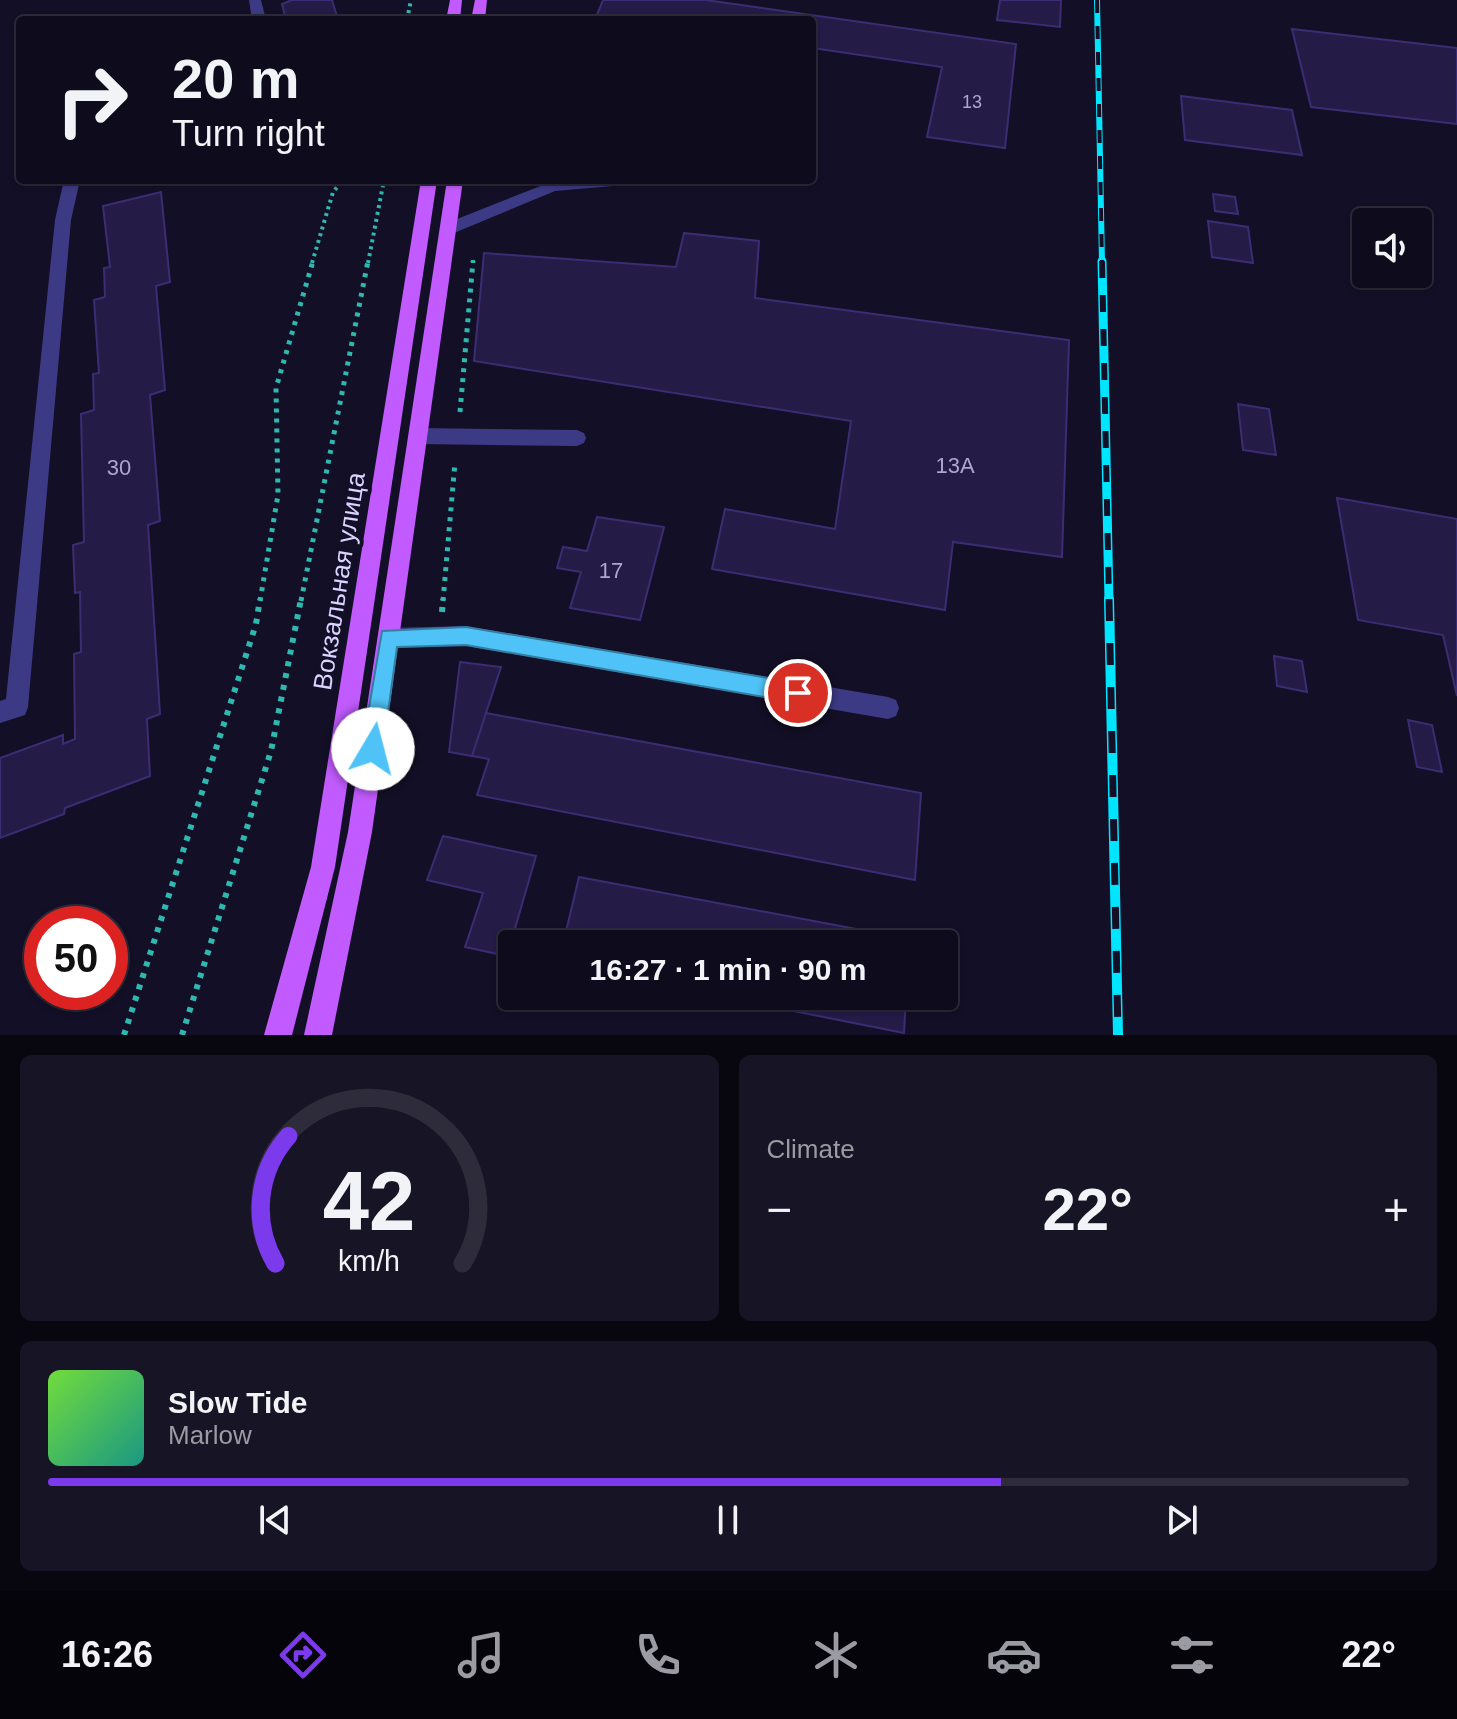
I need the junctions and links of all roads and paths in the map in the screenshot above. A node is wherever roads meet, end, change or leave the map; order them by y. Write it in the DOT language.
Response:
graph roads {
  1 [pos="72,184"];
  2 [pos="340,184"];
  3 [pos="383,184"];
  4 [pos="428,184"];
  5 [pos="454,184"];
  6 [pos="577,184"];
  7 [pos="486,213"];
  8 [pos="448,229"];
  9 [pos="458,435"];
  10 [pos="418,436"];
  11 [pos="577,438"];
  12 [pos="440,637"];
  13 [pos="389,638"];
  14 [pos="888,708"];
  15 [pos="0,712"];
  16 [pos="124,1035"];
  17 [pos="182,1035"];
  18 [pos="278,1035"];
  19 [pos="318,1035"];
  1 -- 15 [label="lane"];
  2 -- 16 [label="path"];
  3 -- 17 [label="path"];
  4 -- 18 [label="main road, Вокзальная улица"];
  5 -- 8 [label="main road"];
  6 -- 7 [label="lane"];
  7 -- 8 [label="lane"];
  7 -- 9 [label="path"];
  8 -- 10 [label="main road"];
  9 -- 10 [label="lane"];
  9 -- 11 [label="lane"];
  9 -- 12 [label="path"];
  10 -- 13 [label="main road"];
  12 -- 13 [label="lane"];
  12 -- 14 [label="lane"];
  13 -- 19 [label="main road"];
}
